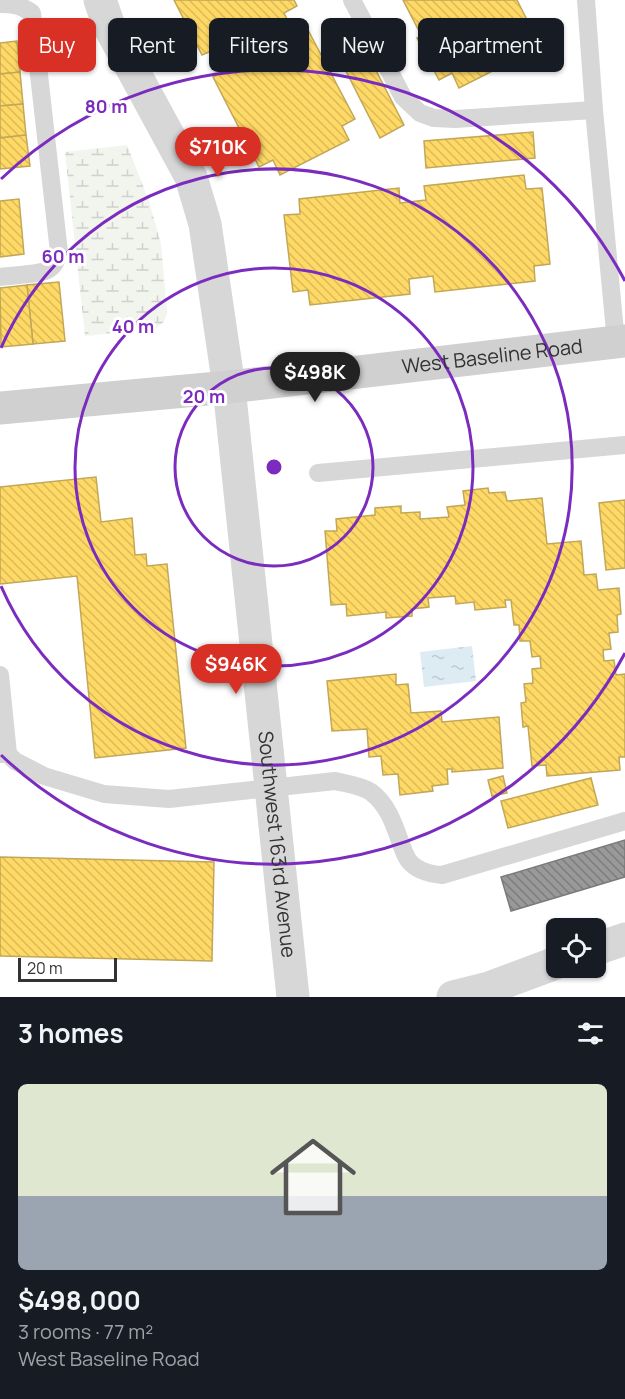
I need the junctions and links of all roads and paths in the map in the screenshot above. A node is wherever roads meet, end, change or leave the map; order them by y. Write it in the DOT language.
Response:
graph roads {
  1 [pos="100,0"];
  2 [pos="352,0"];
  3 [pos="586,0"];
  4 [pos="0,4"];
  5 [pos="594,110"];
  6 [pos="0,277"];
  7 [pos="621,342"];
  8 [pos="229,387"];
  9 [pos="0,408"];
  10 [pos="625,445"];
  11 [pos="318,473"];
  12 [pos="0,675"];
  13 [pos="4,754"];
  14 [pos="271,788"];
  15 [pos="625,821"];
  16 [pos="625,939"];
  17 [pos="606,946"];
  18 [pos="546,967"];
  19 [pos="293,997"];
  20 [pos="453,997"];
  1 -- 8 [label="street, Southwest 163rd Avenue"];
  2 -- 5 [label="lane"];
  3 -- 5 [label="lane"];
  4 -- 6 [label="lane"];
  5 -- 7 [label="lane"];
  7 -- 8 [label="street, West Baseline Road"];
  8 -- 9 [label="street, West Baseline Road"];
  8 -- 14 [label="street, Southwest 163rd Avenue"];
  10 -- 11 [label="lane"];
  12 -- 13 [label="lane"];
  13 -- 14 [label="lane"];
  14 -- 15 [label="lane"];
  14 -- 19 [label="street, Southwest 163rd Avenue"];
  16 -- 17 [label="street"];
  18 -- 20 [label="street"];
}
